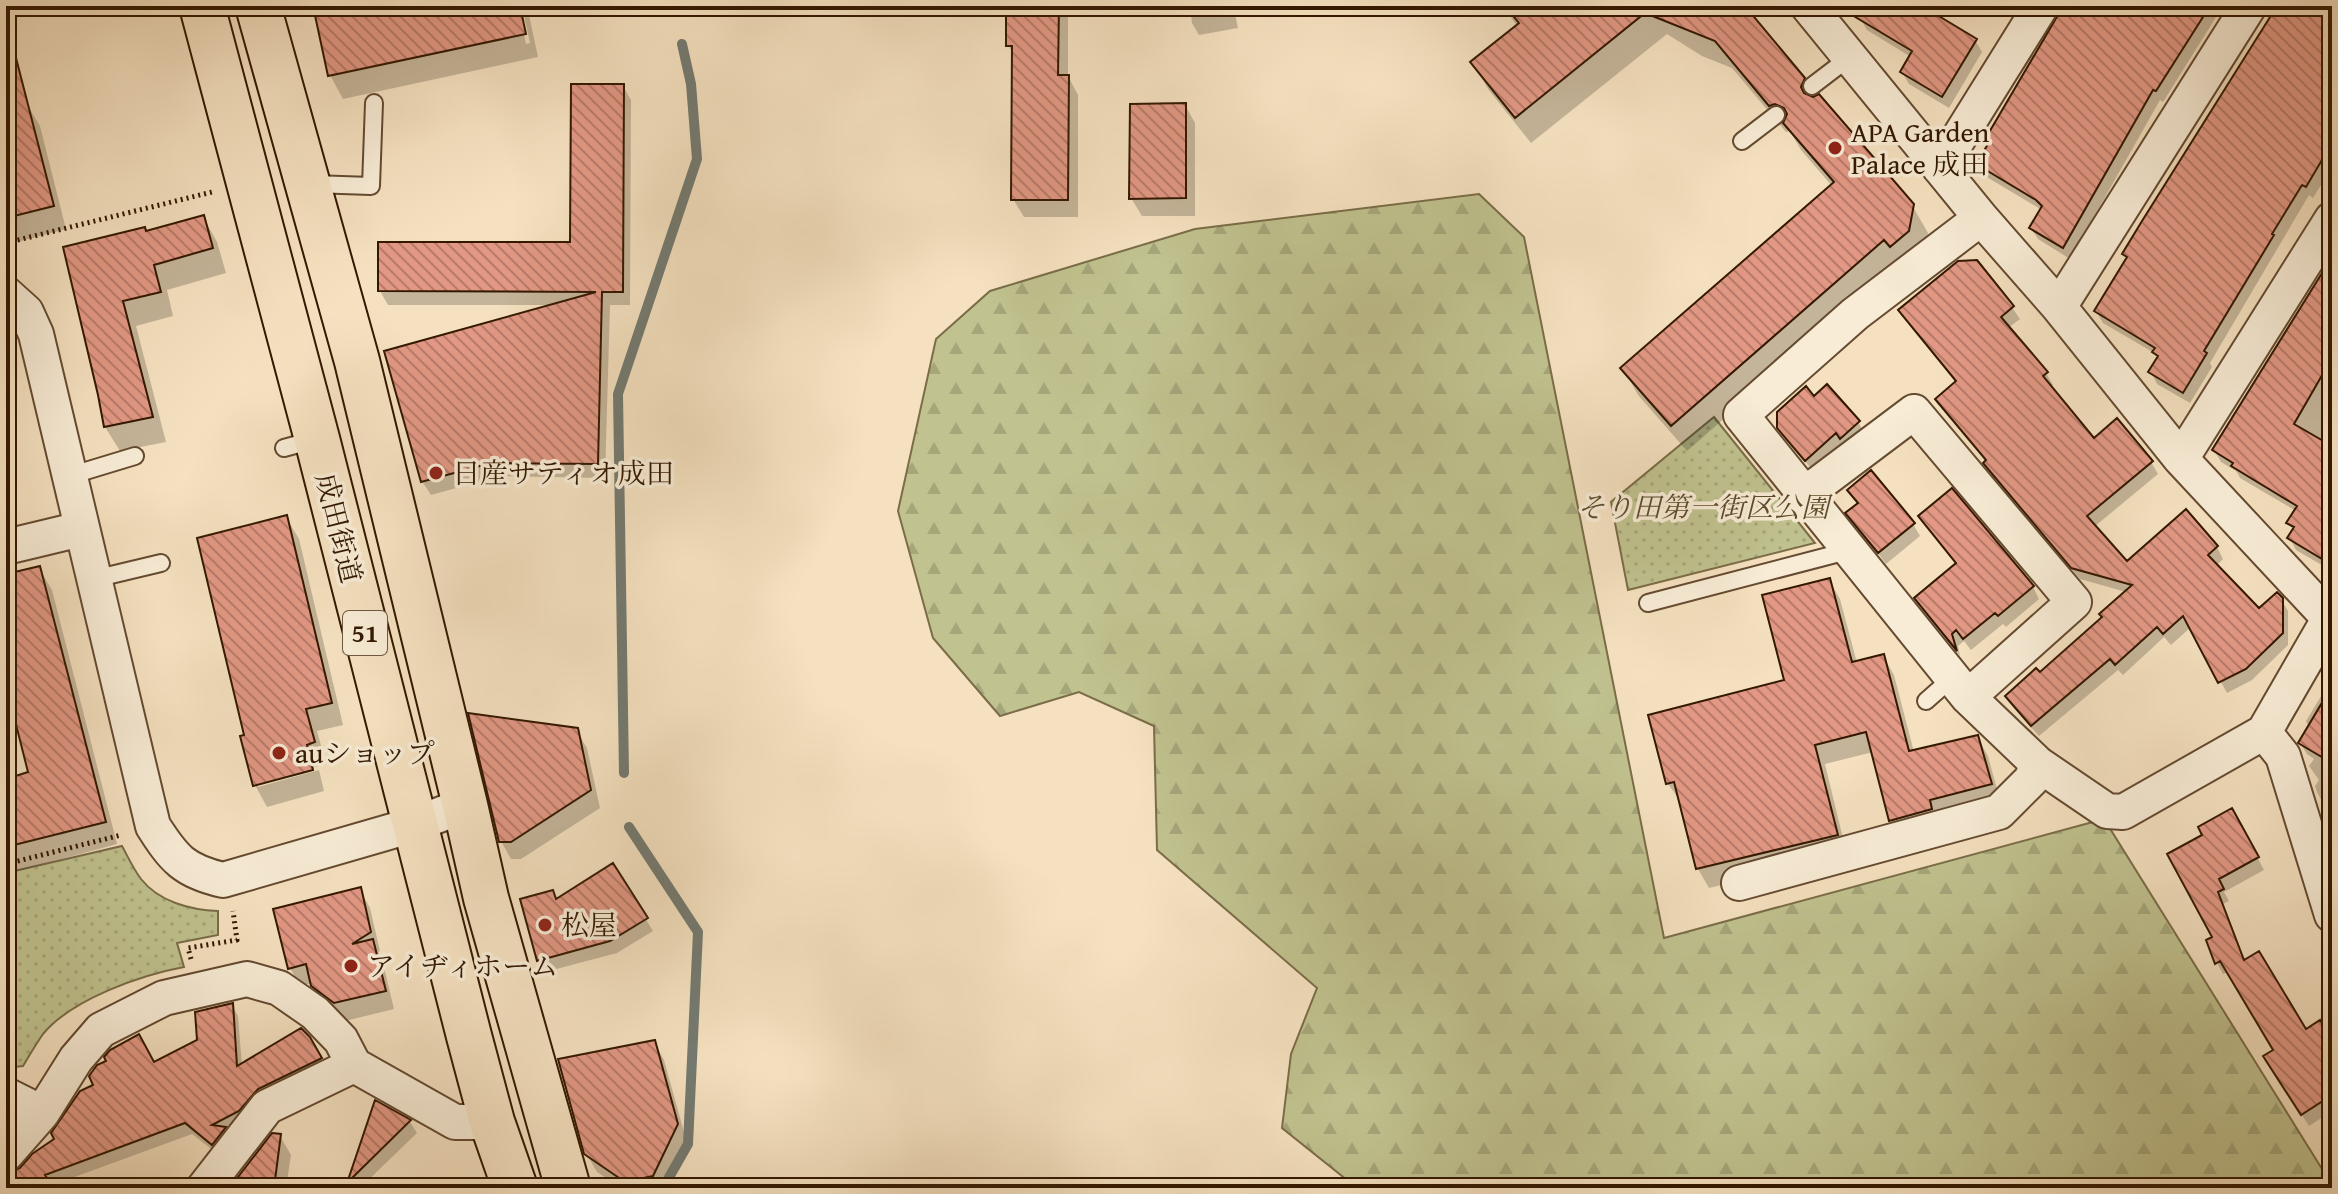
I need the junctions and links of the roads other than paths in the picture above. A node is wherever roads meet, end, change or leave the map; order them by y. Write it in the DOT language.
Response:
graph roads {
  1 [pos="202,6"];
  2 [pos="258,6"];
  3 [pos="2041,6"];
  4 [pos="2249,6"];
  5 [pos="1816,9"];
  6 [pos="1850,57"];
  7 [pos="1812,86"];
  8 [pos="374,103"];
  9 [pos="1776,115"];
  10 [pos="1742,141"];
  11 [pos="1940,168"];
  12 [pos="307,183"];
  13 [pos="1981,218"];
  14 [pos="2332,219"];
  15 [pos="6,294"];
  16 [pos="2059,307"];
  17 [pos="135,456"];
  18 [pos="2181,459"];
  19 [pos="69,476"];
  20 [pos="1805,494"];
  21 [pos="81,529"];
  22 [pos="6,547"];
  23 [pos="1851,550"];
  24 [pos="161,563"];
  25 [pos="94,579"];
  26 [pos="1648,603"];
  27 [pos="2331,618"];
  28 [pos="1960,687"];
  29 [pos="1926,701"];
  30 [pos="2264,732"];
  31 [pos="2038,764"];
  32 [pos="465,805"];
  33 [pos="413,825"];
  34 [pos="1739,883"];
  35 [pos="2332,915"];
  36 [pos="354,1065"];
  37 [pos="6,1095"];
  38 [pos="42,1113"];
  39 [pos="492,1122"];
  40 [pos="6,1154"];
  41 [pos="573,1183"];
  42 [pos="204,1188"];
  43 [pos="515,1188"];
  1 -- 33 [label="highway, 成田街道 / 51"];
  2 -- 12 [label="highway, 成田街道 / 51"];
  3 -- 11 [label="street"];
  4 -- 16 [label="street"];
  5 -- 6 [label="street"];
  6 -- 7 [label="lane"];
  6 -- 11 [label="street"];
  8 -- 12 [label="lane"];
  9 -- 10 [label="lane"];
  11 -- 13 [label="street"];
  12 -- 32 [label="highway, 成田街道 / 51"];
  13 -- 16 [label="street"];
  13 -- 20 [label="street"];
  14 -- 18 [label="street"];
  15 -- 19 [label="street"];
  16 -- 18 [label="street"];
  17 -- 19 [label="lane"];
  18 -- 27 [label="street"];
  19 -- 21 [label="street"];
  20 -- 23 [label="street"];
  20 -- 28 [label="street"];
  21 -- 22 [label="street"];
  21 -- 25 [label="street"];
  23 -- 26 [label="lane"];
  23 -- 28 [label="street"];
  24 -- 25 [label="lane"];
  25 -- 33 [label="street"];
  27 -- 30 [label="street"];
  28 -- 29 [label="lane"];
  28 -- 31 [label="street"];
  30 -- 31 [label="street"];
  30 -- 35 [label="street"];
  31 -- 34 [label="street"];
  32 -- 33 [label="street"];
  32 -- 41 [label="highway, 成田街道 / 51"];
  33 -- 39 [label="highway, 成田街道 / 51"];
  36 -- 38 [label="street"];
  36 -- 39 [label="street"];
  36 -- 42 [label="street"];
  37 -- 38 [label="street"];
  38 -- 40 [label="street"];
  39 -- 43 [label="highway, 成田街道 / 51"];
}
